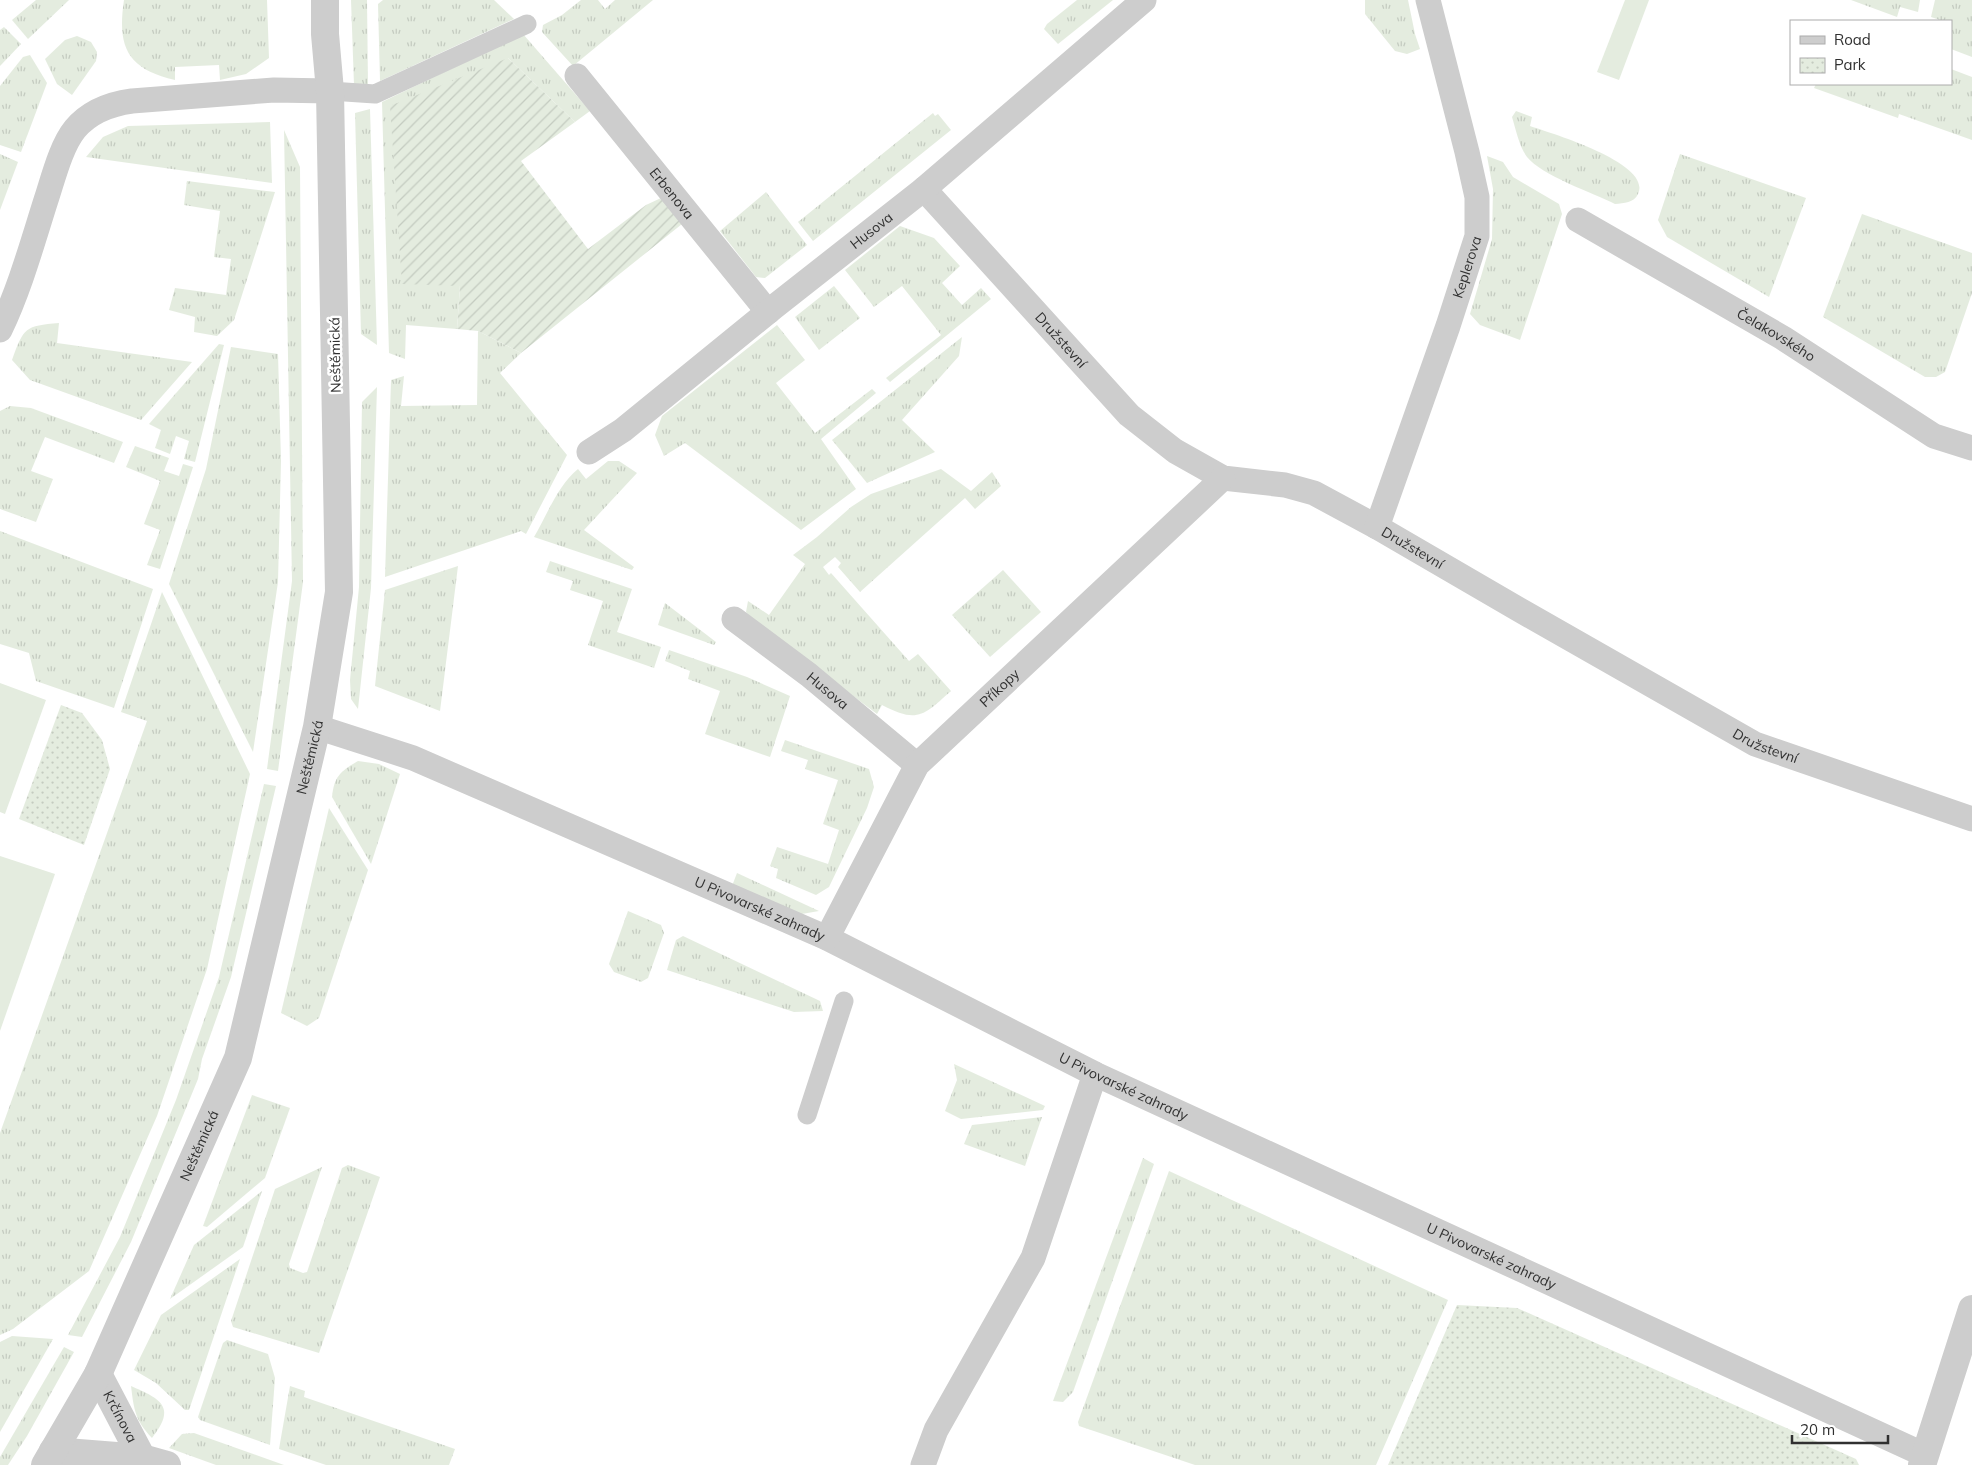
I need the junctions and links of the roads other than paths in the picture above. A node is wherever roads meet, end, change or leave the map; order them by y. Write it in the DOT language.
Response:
graph roads {
  1 [pos="325,0"];
  2 [pos="1144,0"];
  3 [pos="1428,0"];
  4 [pos="527,24"];
  5 [pos="577,76"];
  6 [pos="330,91"];
  7 [pos="924,189"];
  8 [pos="1578,220"];
  9 [pos="768,312"];
  10 [pos="0,330"];
  11 [pos="1972,448"];
  12 [pos="589,452"];
  13 [pos="1223,478"];
  14 [pos="1378,527"];
  15 [pos="734,619"];
  16 [pos="317,727"];
  17 [pos="917,765"];
  18 [pos="1972,819"];
  19 [pos="827,938"];
  20 [pos="844,1001"];
  21 [pos="1095,1074"];
  22 [pos="807,1115"];
  23 [pos="1972,1309"];
  24 [pos="98,1374"];
  25 [pos="56,1460"];
  26 [pos="1924,1460"];
  27 [pos="154,1461"];
  28 [pos="923,1465"];
  1 -- 6 [label="street, Neštěmická"];
  2 -- 7 [label="street, Husova"];
  3 -- 14 [label="street, Keplerova"];
  4 -- 6 [label="street"];
  5 -- 9 [label="street, Erbenova"];
  6 -- 10 [label="street"];
  6 -- 16 [label="street, Neštěmická"];
  7 -- 9 [label="street, Husova"];
  7 -- 13 [label="street, Družstevní"];
  8 -- 11 [label="street, Čelakovského"];
  9 -- 12 [label="street, Husova"];
  13 -- 14 [label="street, Družstevní"];
  13 -- 17 [label="street, Příkopy"];
  14 -- 18 [label="street, Družstevní"];
  15 -- 17 [label="street, Husova"];
  16 -- 19 [label="street, U Pivovarské zahrady"];
  16 -- 24 [label="street, Neštěmická"];
  17 -- 19 [label="street, Příkopy"];
  19 -- 21 [label="street, U Pivovarské zahrady"];
  20 -- 22 [label="street"];
  21 -- 26 [label="street, U Pivovarské zahrady"];
  21 -- 28 [label="street"];
  23 -- 26 [label="street"];
  24 -- 25 [label="street, Neštěmická"];
  24 -- 27 [label="street, Krčínova"];
  25 -- 27 [label="street, Krčínova"];
}
